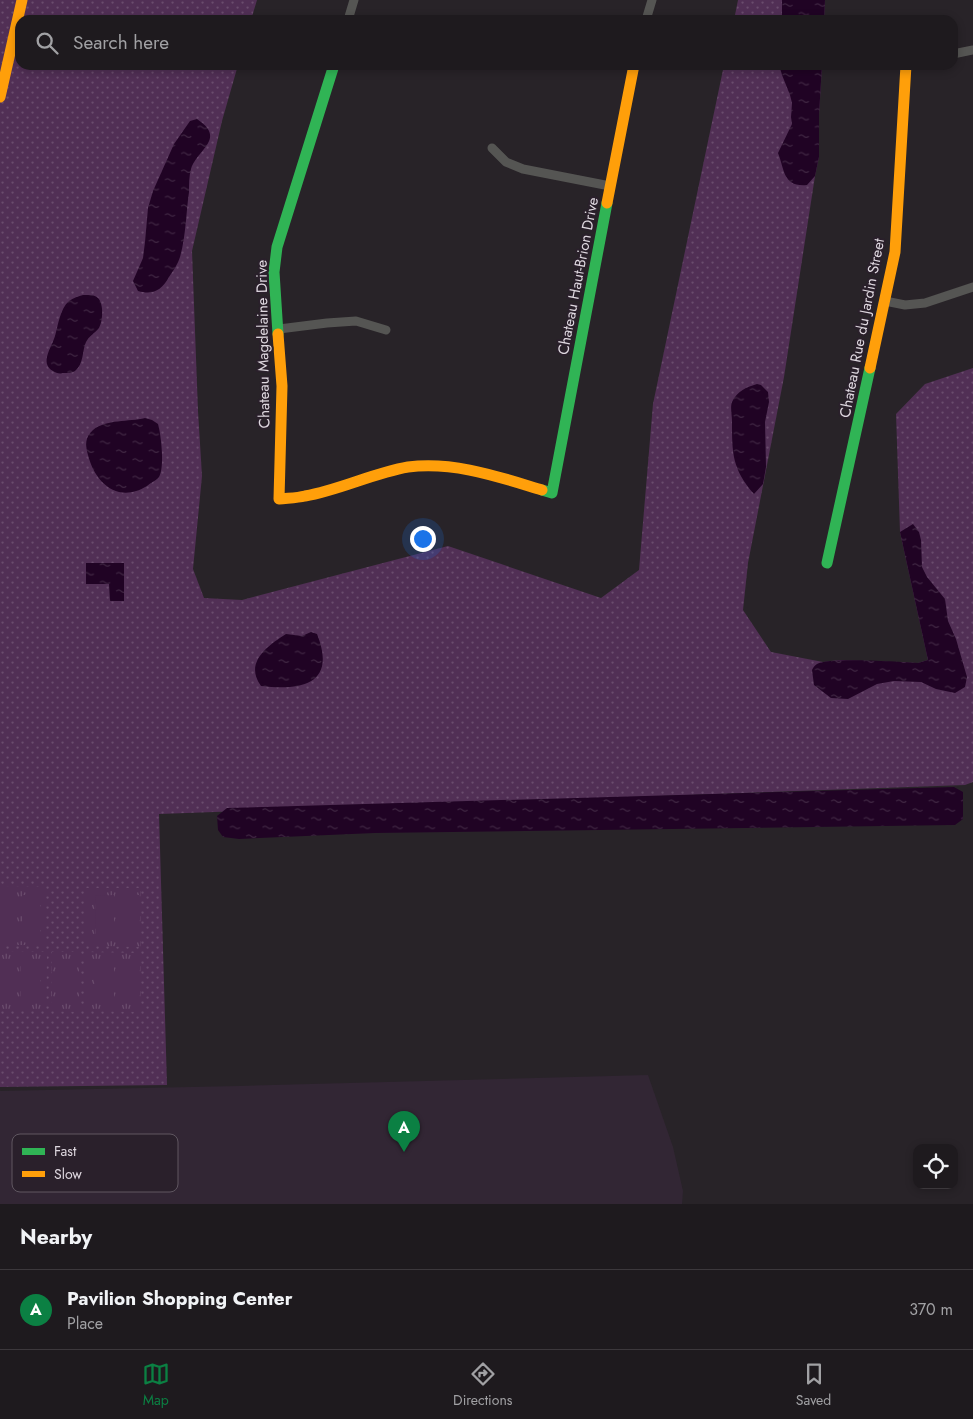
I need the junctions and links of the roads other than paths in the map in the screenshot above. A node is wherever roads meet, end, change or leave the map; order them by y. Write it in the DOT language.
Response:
graph roads {
  1 [pos="22,0"];
  2 [pos="354,0"];
  3 [pos="652,0"];
  4 [pos="19,15"];
  5 [pos="350,15"];
  6 [pos="648,15"];
  7 [pos="15,31"];
  8 [pos="973,50"];
  9 [pos="958,53"];
  10 [pos="332,70"];
  11 [pos="633,70"];
  12 [pos="906,70"];
  13 [pos="0,98"];
  14 [pos="492,148"];
  15 [pos="610,186"];
  16 [pos="973,287"];
  17 [pos="885,301"];
  18 [pos="279,329"];
  19 [pos="386,330"];
  20 [pos="552,493"];
  21 [pos="828,563"];
  1 -- 4 [label="street"];
  2 -- 5 [label="street"];
  3 -- 6 [label="street"];
  7 -- 13 [label="street"];
  8 -- 9 [label="street"];
  10 -- 18 [label="street, Chateau Magdelaine Drive"];
  11 -- 15 [label="street, Chateau Haut-Brion Drive"];
  12 -- 17 [label="street, Chateau Rue du Jardin Street"];
  14 -- 15 [label="street"];
  15 -- 20 [label="street, Chateau Haut-Brion Drive"];
  16 -- 17 [label="street"];
  17 -- 21 [label="street, Chateau Rue du Jardin Street"];
  18 -- 19 [label="street"];
  18 -- 20 [label="street, Chateau Magdelaine Drive"];
}
